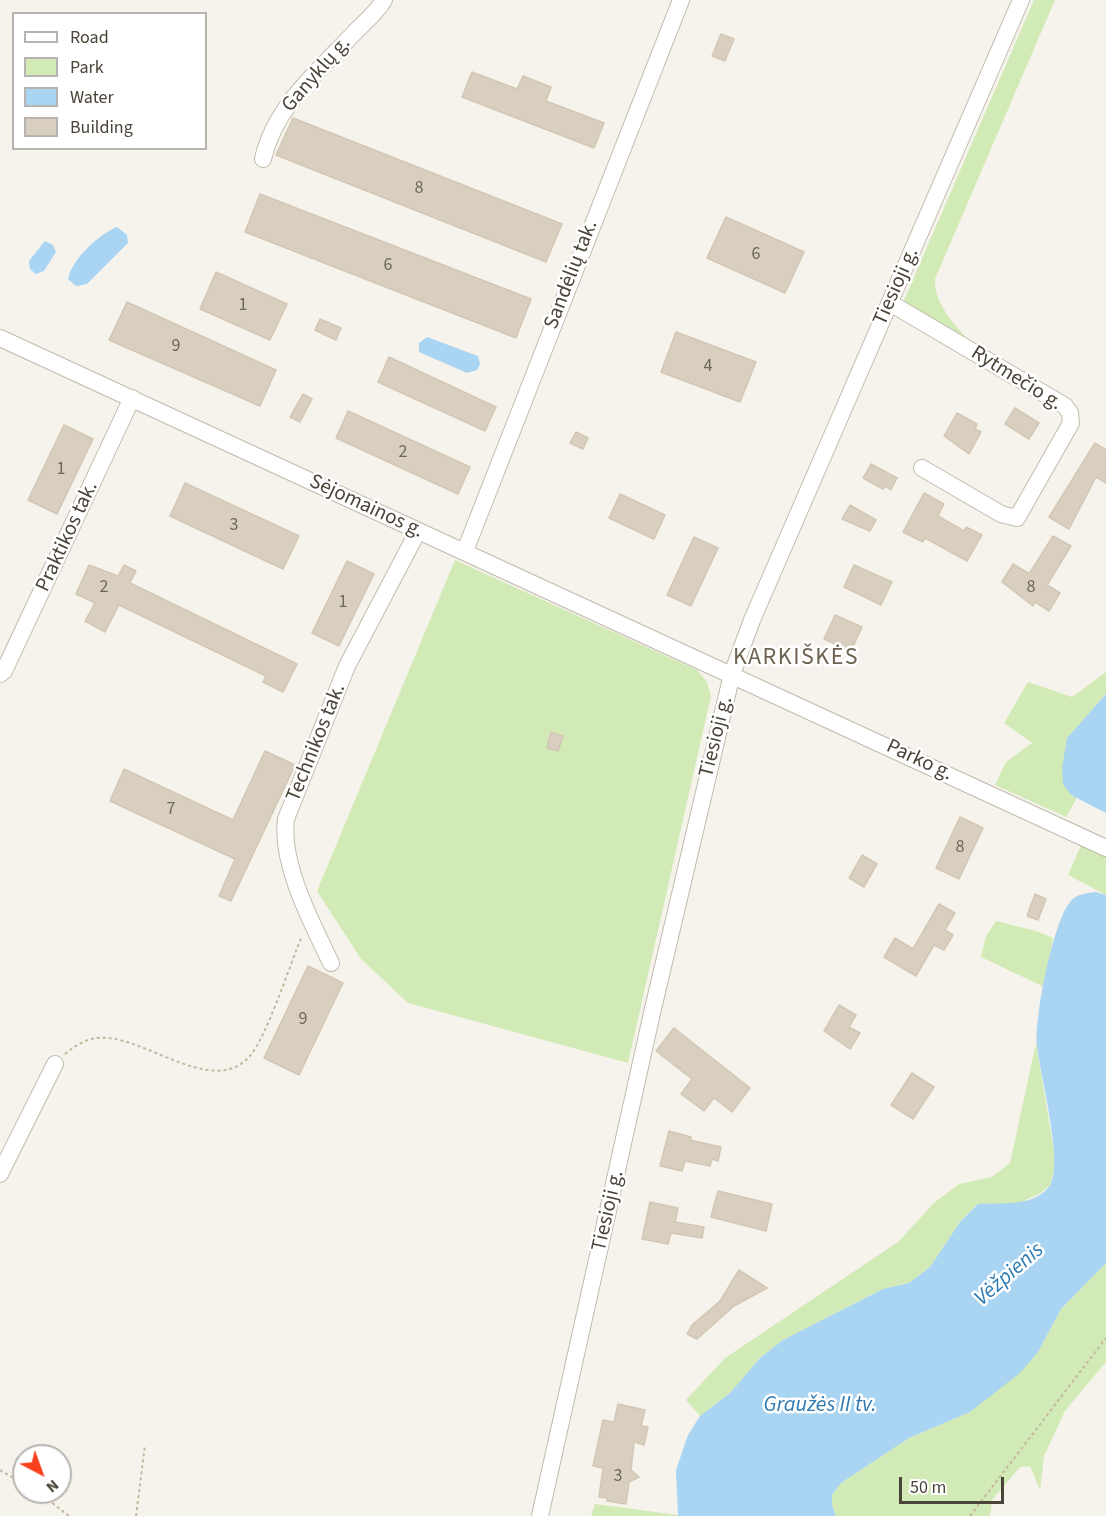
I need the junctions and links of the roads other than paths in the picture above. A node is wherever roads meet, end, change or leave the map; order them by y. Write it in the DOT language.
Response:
graph roads {
  1 [pos="384,0"];
  2 [pos="681,0"];
  3 [pos="1021,0"];
  4 [pos="263,159"];
  5 [pos="890,303"];
  6 [pos="0,338"];
  7 [pos="132,398"];
  8 [pos="922,468"];
  9 [pos="418,531"];
  10 [pos="465,551"];
  11 [pos="0,674"];
  12 [pos="732,674"];
  13 [pos="1106,848"];
  14 [pos="331,963"];
  15 [pos="55,1064"];
  16 [pos="0,1174"];
  17 [pos="540,1516"];
  1 -- 4 [label="street, Ganyklų g."];
  2 -- 10 [label="street, Sandėlių tak."];
  3 -- 5 [label="street, Tiesioji g."];
  5 -- 8 [label="street, Rytmečio g."];
  5 -- 12 [label="street, Tiesioji g."];
  6 -- 7 [label="street, Sėjomainos g."];
  7 -- 9 [label="street, Sėjomainos g."];
  7 -- 11 [label="street, Praktikos tak."];
  9 -- 10 [label="street, Sėjomainos g."];
  9 -- 14 [label="street, Technikos tak."];
  10 -- 12 [label="street, Sėjomainos g."];
  12 -- 13 [label="street, Parko g."];
  12 -- 17 [label="street, Tiesioji g."];
  15 -- 16 [label="street"];
}
